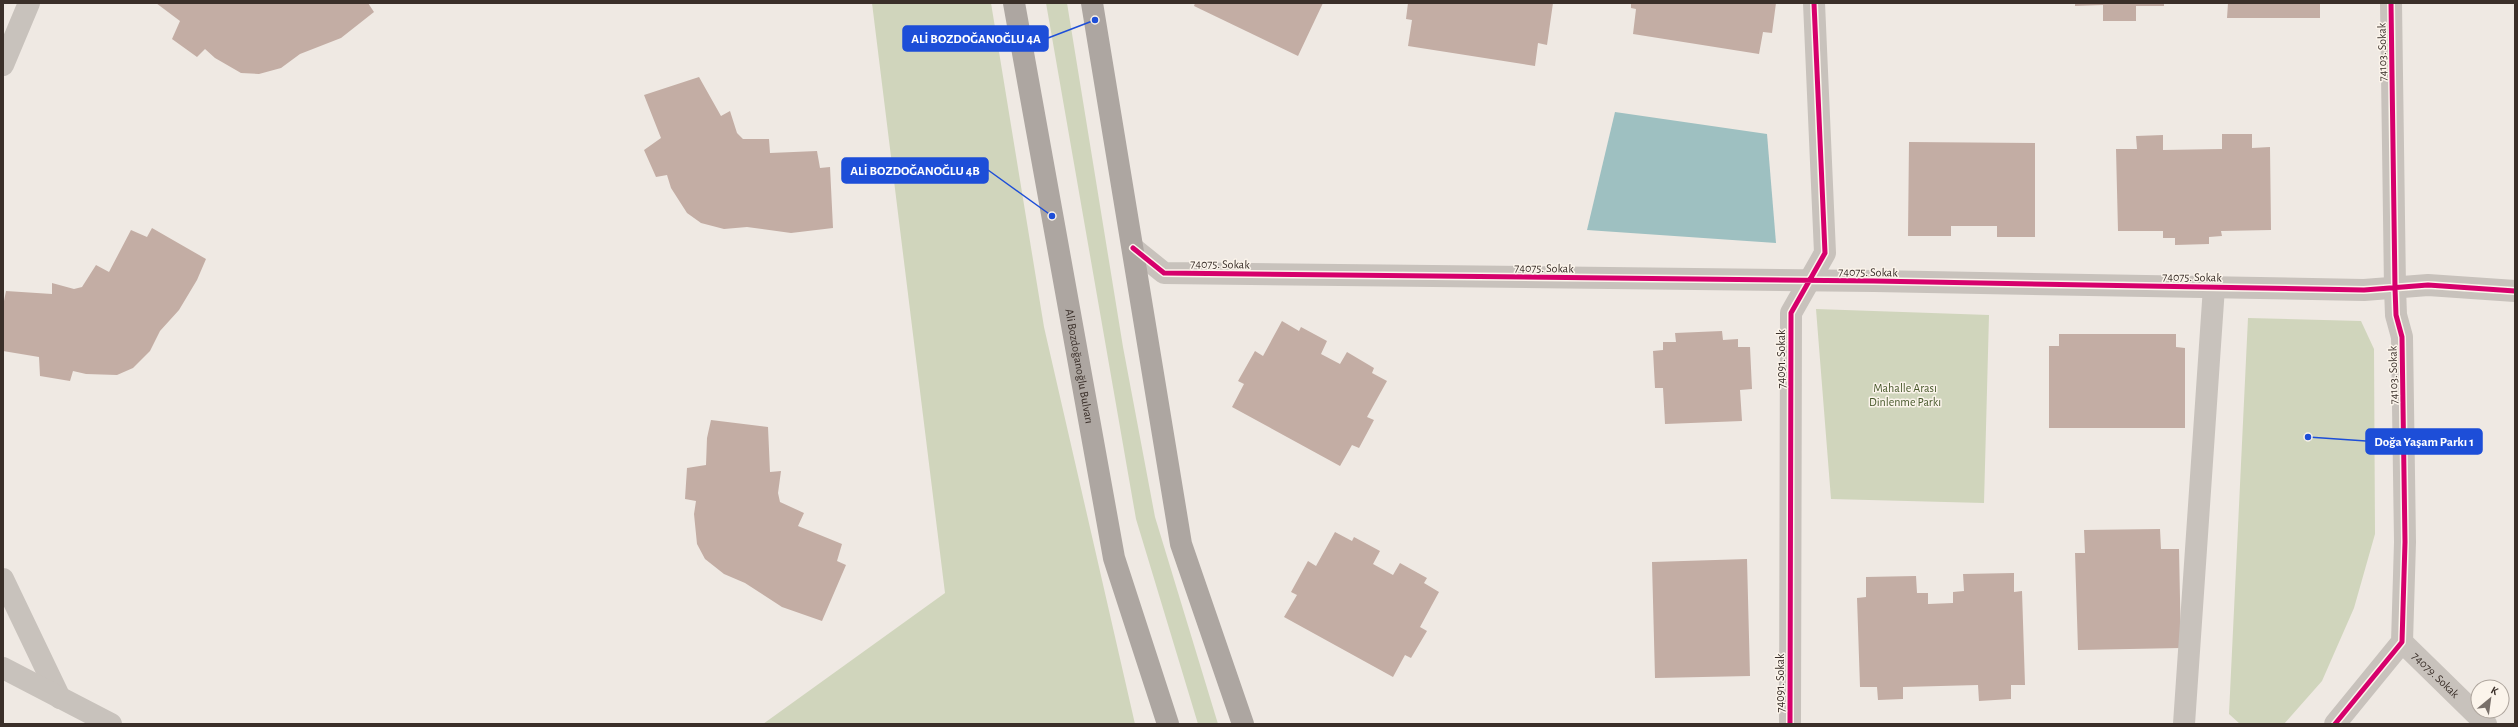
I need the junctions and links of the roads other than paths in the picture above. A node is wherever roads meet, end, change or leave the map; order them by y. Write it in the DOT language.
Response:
graph roads {
  1 [pos="29,3"];
  2 [pos="1014,3"];
  3 [pos="1092,3"];
  4 [pos="1814,3"];
  5 [pos="2391,3"];
  6 [pos="3,65"];
  7 [pos="1133,248"];
  8 [pos="1808,281"];
  9 [pos="2214,287"];
  10 [pos="2395,288"];
  11 [pos="2515,291"];
  12 [pos="3,579"];
  13 [pos="2402,642"];
  14 [pos="3,668"];
  15 [pos="60,698"];
  16 [pos="110,724"];
  17 [pos="1168,724"];
  18 [pos="1243,724"];
  19 [pos="1790,724"];
  20 [pos="2184,724"];
  21 [pos="2335,724"];
  22 [pos="2486,724"];
  1 -- 6 [label="street"];
  2 -- 17 [label="main road, Ali Bozdoğanoğlu Bulvarı"];
  3 -- 7 [label="main road"];
  4 -- 8 [label="street, 74091. Sokak"];
  5 -- 10 [label="street, 74103. Sokak"];
  7 -- 8 [label="street, 74075. Sokak"];
  7 -- 18 [label="main road"];
  8 -- 9 [label="street, 74075. Sokak"];
  8 -- 19 [label="street, 74091. Sokak"];
  9 -- 10 [label="street, 74075. Sokak"];
  9 -- 20 [label="street"];
  10 -- 11 [label="street, 74075. Sokak"];
  10 -- 13 [label="street, 74103. Sokak"];
  12 -- 15 [label="street"];
  13 -- 21 [label="street"];
  13 -- 22 [label="street, 74079. Sokak"];
  14 -- 15 [label="street"];
  15 -- 16 [label="street"];
}
